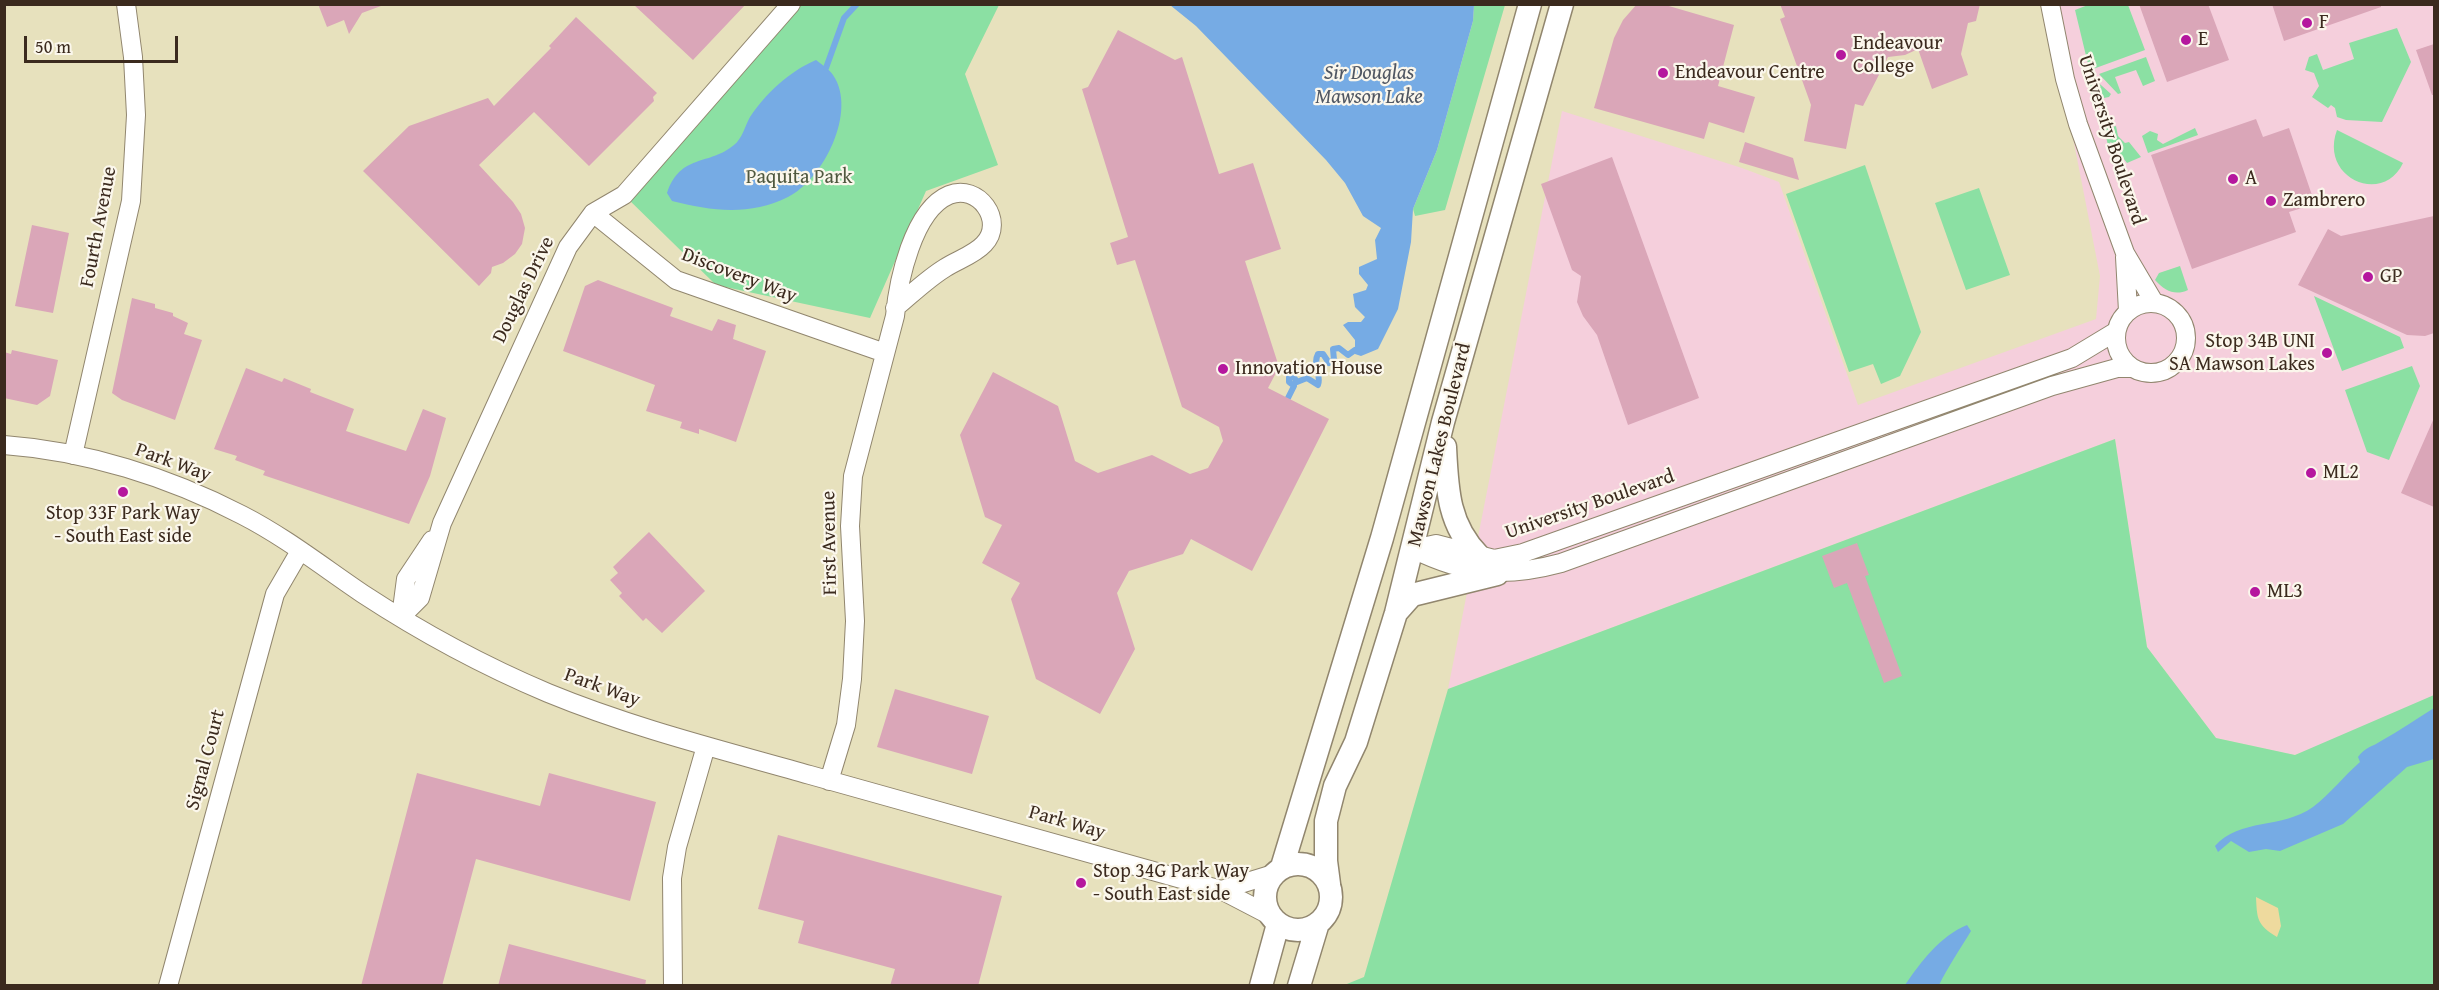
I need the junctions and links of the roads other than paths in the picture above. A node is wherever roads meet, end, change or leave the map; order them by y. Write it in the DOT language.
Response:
graph roads {
  1 [pos="126,4"];
  2 [pos="791,4"];
  3 [pos="1530,4"];
  4 [pos="1562,4"];
  5 [pos="2050,4"];
  6 [pos="593,213"];
  7 [pos="2125,253"];
  8 [pos="2154,302"];
  9 [pos="896,308"];
  10 [pos="2128,311"];
  11 [pos="2115,332"];
  12 [pos="885,353"];
  13 [pos="2132,368"];
  14 [pos="1443,422"];
  15 [pos="4,445"];
  16 [pos="73,455"];
  17 [pos="1382,538"];
  18 [pos="1413,549"];
  19 [pos="300,551"];
  20 [pos="1479,556"];
  21 [pos="1497,574"];
  22 [pos="1396,613"];
  23 [pos="401,617"];
  24 [pos="706,746"];
  25 [pos="829,781"];
  26 [pos="1278,871"];
  27 [pos="1329,884"];
  28 [pos="1221,890"];
  29 [pos="1275,920"];
  30 [pos="1318,923"];
  31 [pos="168,986"];
  32 [pos="673,986"];
  33 [pos="1261,986"];
  34 [pos="1299,986"];
  1 -- 16 [label="street, Fourth Avenue"];
  2 -- 6 [label="street, Douglas Drive"];
  3 -- 17 [label="street, Mawson Lakes Boulevard"];
  4 -- 14 [label="street, Mawson Lakes Boulevard"];
  5 -- 7 [label="street, University Boulevard"];
  6 -- 12 [label="street, Discovery Way"];
  6 -- 23 [label="street, Douglas Drive"];
  7 -- 8 [label="street, University Boulevard"];
  7 -- 10 [label="street, University Boulevard"];
  8 -- 10 [label="street"];
  8 -- 13 [label="street"];
  9 -- 9 [label="street, First Avenue"];
  9 -- 12 [label="street, First Avenue"];
  10 -- 11 [label="street"];
  11 -- 13 [label="street"];
  11 -- 20 [label="street, University Boulevard"];
  12 -- 25 [label="street, First Avenue"];
  13 -- 21 [label="street, University Boulevard"];
  14 -- 18 [label="street, Mawson Lakes Boulevard"];
  14 -- 20 [label="street"];
  15 -- 16 [label="street, Park Way"];
  16 -- 19 [label="street, Park Way"];
  17 -- 18 [label="street"];
  17 -- 26 [label="street, Mawson Lakes Boulevard"];
  18 -- 20 [label="street, University Boulevard"];
  18 -- 21 [label="street, University Boulevard"];
  18 -- 22 [label="street, Mawson Lakes Boulevard"];
  19 -- 23 [label="street, Park Way"];
  19 -- 31 [label="street, Signal Court"];
  21 -- 22 [label="street"];
  22 -- 27 [label="street, Mawson Lakes Boulevard"];
  23 -- 24 [label="street, Park Way"];
  24 -- 25 [label="street, Park Way"];
  24 -- 32 [label="street"];
  25 -- 28 [label="street, Park Way"];
  26 -- 27 [label="street"];
  26 -- 28 [label="street"];
  26 -- 29 [label="street"];
  27 -- 30 [label="street"];
  28 -- 29 [label="street, Park Way"];
  29 -- 30 [label="street"];
  29 -- 33 [label="street"];
  30 -- 34 [label="street"];
}
